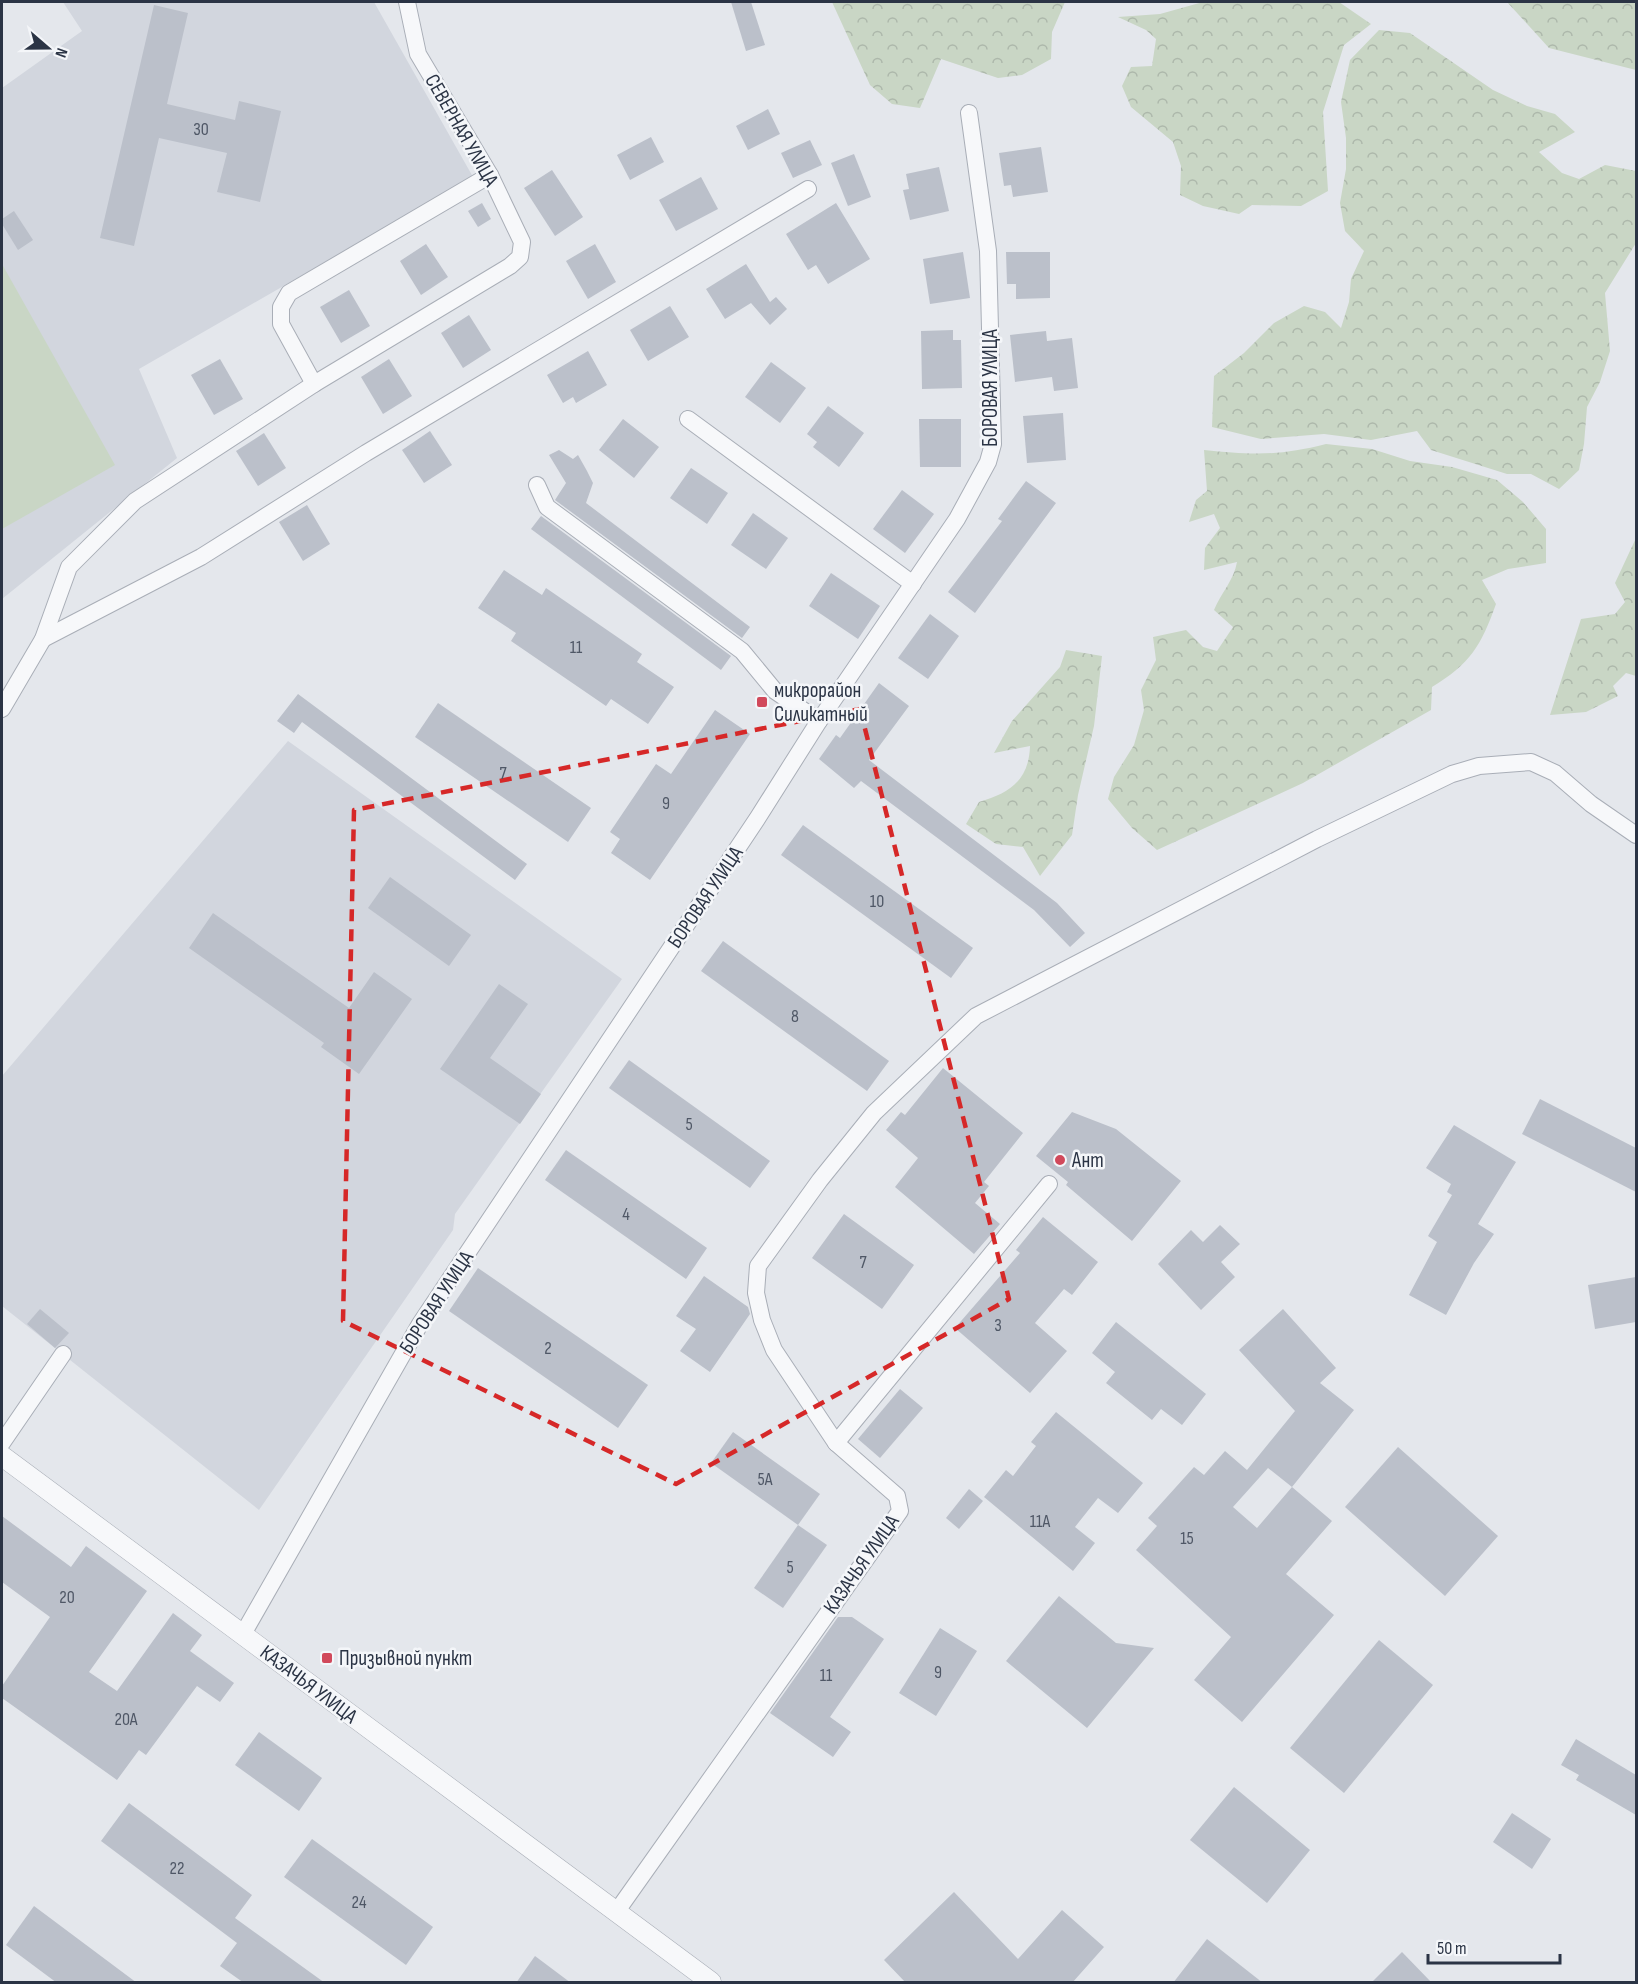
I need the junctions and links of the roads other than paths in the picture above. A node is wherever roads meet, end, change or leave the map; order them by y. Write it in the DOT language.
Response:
graph roads {
  1 [pos="407,2"];
  2 [pos="969,113"];
  3 [pos="490,175"];
  4 [pos="808,189"];
  5 [pos="314,384"];
  6 [pos="688,419"];
  7 [pos="537,485"];
  8 [pos="913,584"];
  9 [pos="43,639"];
  10 [pos="2,708"];
  11 [pos="819,721"];
  12 [pos="1636,835"];
  13 [pos="1049,1184"];
  14 [pos="63,1354"];
  15 [pos="2,1443"];
  16 [pos="836,1443"];
  17 [pos="2,1456"];
  18 [pos="243,1634"];
  19 [pos="617,1911"];
  20 [pos="711,1983"];
  1 -- 3 [label="street, СЕВЕРНАЯ УЛИЦА"];
  2 -- 8 [label="street, БОРОВАЯ УЛИЦА"];
  3 -- 5 [label="street, СЕВЕРНАЯ УЛИЦА"];
  3 -- 5 [label="street"];
  4 -- 9 [label="street"];
  5 -- 9 [label="street"];
  6 -- 8 [label="street"];
  7 -- 11 [label="street"];
  8 -- 11 [label="street, БОРОВАЯ УЛИЦА"];
  9 -- 10 [label="street"];
  11 -- 18 [label="street, БОРОВАЯ УЛИЦА"];
  12 -- 16 [label="street, КАЗАЧЬЯ УЛИЦА"];
  13 -- 16 [label="street"];
  14 -- 15 [label="street"];
  16 -- 19 [label="street, КАЗАЧЬЯ УЛИЦА"];
  17 -- 18 [label="street, КАЗАЧЬЯ УЛИЦА"];
  18 -- 19 [label="street, КАЗАЧЬЯ УЛИЦА"];
  19 -- 20 [label="street, КАЗАЧЬЯ УЛИЦА"];
}
